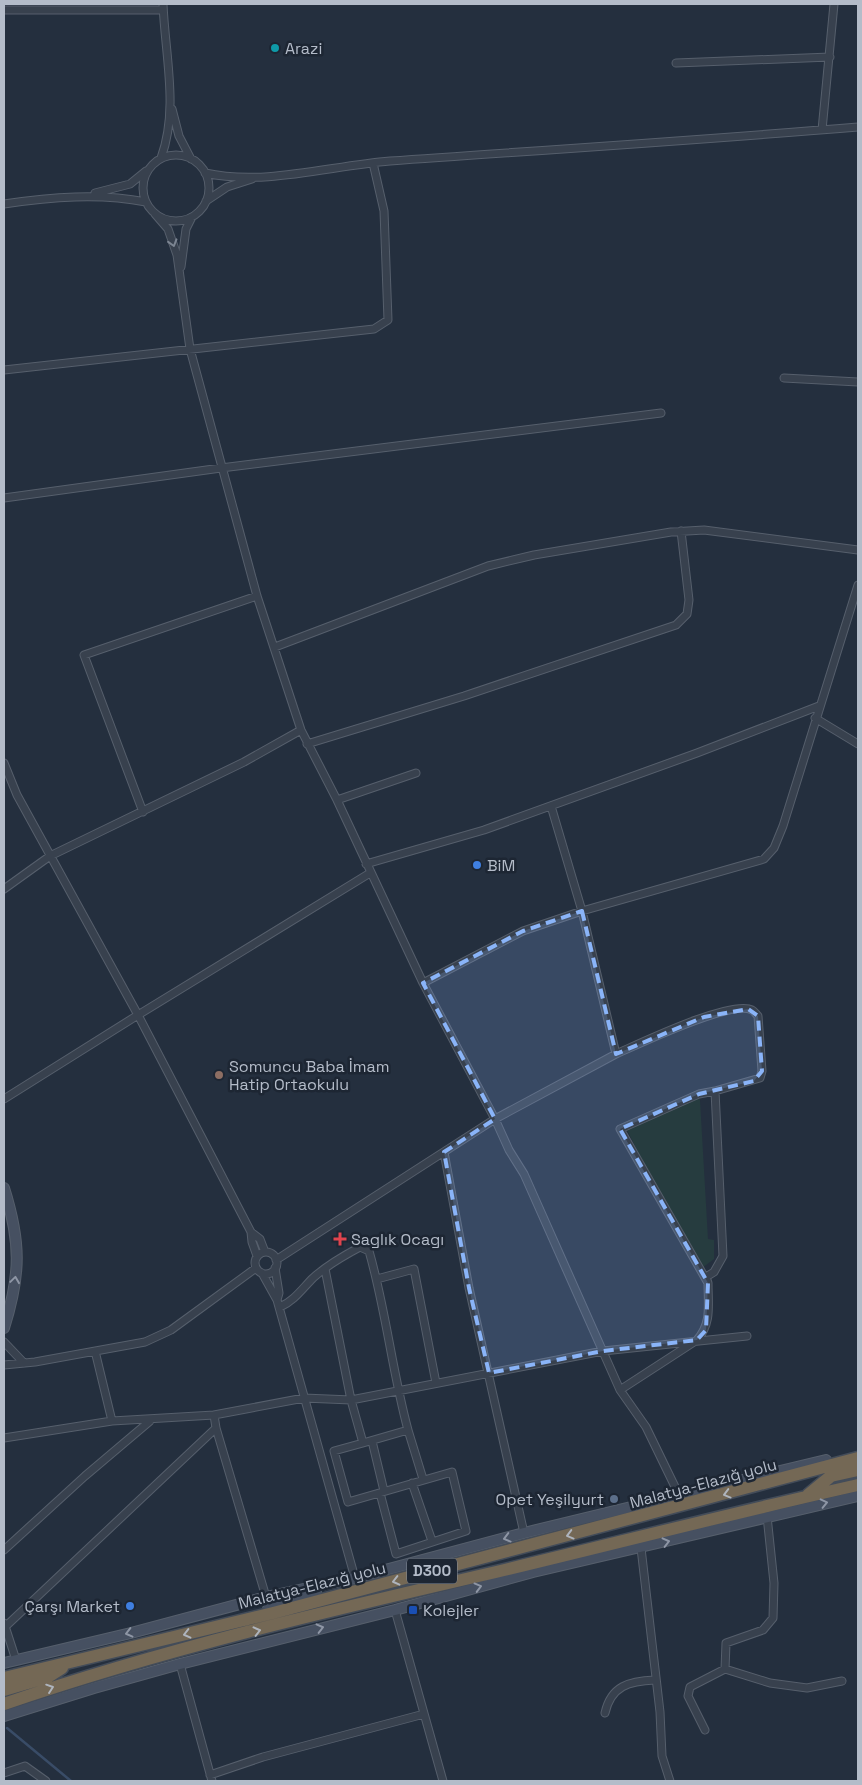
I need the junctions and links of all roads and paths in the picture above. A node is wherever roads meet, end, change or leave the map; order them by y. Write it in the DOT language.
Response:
graph roads {
  1 [pos="834,4"];
  2 [pos="163,7"];
  3 [pos="4,10"];
  4 [pos="830,57"];
  5 [pos="676,63"];
  6 [pos="170,104"];
  7 [pos="858,127"];
  8 [pos="822,130"];
  9 [pos="161,158"];
  10 [pos="191,159"];
  11 [pos="373,163"];
  12 [pos="148,170"];
  13 [pos="205,172"];
  14 [pos="257,178"];
  15 [pos="80,197"];
  16 [pos="206,201"];
  17 [pos="146,202"];
  18 [pos="4,204"];
  19 [pos="155,214"];
  20 [pos="194,215"];
  21 [pos="180,277"];
  22 [pos="190,349"];
  23 [pos="4,370"];
  24 [pos="784,378"];
  25 [pos="858,382"];
  26 [pos="661,413"];
  27 [pos="221,468"];
  28 [pos="4,498"];
  29 [pos="681,531"];
  30 [pos="858,550"];
  31 [pos="858,586"];
  32 [pos="257,596"];
  33 [pos="275,647"];
  34 [pos="819,706"];
  35 [pos="815,718"];
  36 [pos="301,730"];
  37 [pos="307,744"];
  38 [pos="858,744"];
  39 [pos="4,763"];
  40 [pos="416,772"];
  41 [pos="336,800"];
  42 [pos="551,806"];
  43 [pos="143,812"];
  44 [pos="50,856"];
  45 [pos="366,864"];
  46 [pos="370,873"];
  47 [pos="4,889"];
  48 [pos="582,910"];
  49 [pos="422,983"];
  50 [pos="138,1015"];
  51 [pos="616,1054"];
  52 [pos="715,1091"];
  53 [pos="4,1099"];
  54 [pos="495,1119"];
  55 [pos="444,1152"];
  56 [pos="4,1188"];
  57 [pos="251,1232"];
  58 [pos="265,1252"];
  59 [pos="257,1256"];
  60 [pos="276,1264"];
  61 [pos="325,1269"];
  62 [pos="259,1271"];
  63 [pos="377,1278"];
  64 [pos="708,1283"];
  65 [pos="278,1303"];
  66 [pos="4,1328"];
  67 [pos="747,1336"];
  68 [pos="697,1340"];
  69 [pos="4,1342"];
  70 [pos="95,1351"];
  71 [pos="603,1351"];
  72 [pos="24,1363"];
  73 [pos="4,1365"];
  74 [pos="489,1373"];
  75 [pos="436,1383"];
  76 [pos="620,1390"];
  77 [pos="397,1391"];
  78 [pos="304,1398"];
  79 [pos="351,1400"];
  80 [pos="214,1415"];
  81 [pos="112,1421"];
  82 [pos="150,1421"];
  83 [pos="216,1428"];
  84 [pos="408,1430"];
  85 [pos="4,1438"];
  86 [pos="372,1441"];
  87 [pos="363,1443"];
  88 [pos="858,1457"];
  89 [pos="826,1460"];
  90 [pos="858,1470"];
  91 [pos="423,1479"];
  92 [pos="412,1483"];
  93 [pos="858,1485"];
  94 [pos="382,1492"];
  95 [pos="679,1494"];
  96 [pos="858,1496"];
  97 [pos="806,1497"];
  98 [pos="767,1516"];
  99 [pos="683,1526"];
  100 [pos="524,1533"];
  101 [pos="432,1541"];
  102 [pos="641,1548"];
  103 [pos="4,1550"];
  104 [pos="533,1572"];
  105 [pos="355,1578"];
  106 [pos="266,1597"];
  107 [pos="396,1610"];
  108 [pos="4,1625"];
  109 [pos="222,1625"];
  110 [pos="16,1660"];
  111 [pos="72,1662"];
  112 [pos="4,1663"];
  113 [pos="180,1664"];
  114 [pos="725,1669"];
  115 [pos="4,1678"];
  116 [pos="655,1680"];
  117 [pos="842,1681"];
  118 [pos="4,1690"];
  119 [pos="4,1704"];
  120 [pos="605,1713"];
  121 [pos="424,1714"];
  122 [pos="4,1716"];
  123 [pos="705,1730"];
  124 [pos="4,1773"];
  125 [pos="211,1778"];
  126 [pos="46,1781"];
  127 [pos="443,1781"];
  128 [pos="670,1781"];
  1 -- 4 [label="street"];
  2 -- 3 [label="street"];
  2 -- 6 [label="street"];
  4 -- 5 [label="street"];
  4 -- 8 [label="street"];
  6 -- 9 [label="street"];
  6 -- 10 [label="street"];
  7 -- 8 [label="street"];
  8 -- 11 [label="street"];
  9 -- 10 [label="street"];
  9 -- 12 [label="street"];
  10 -- 13 [label="street"];
  11 -- 14 [label="street"];
  11 -- 22 [label="street"];
  12 -- 15 [label="street"];
  12 -- 17 [label="street"];
  13 -- 14 [label="street"];
  13 -- 16 [label="street"];
  14 -- 16 [label="street"];
  15 -- 17 [label="street"];
  15 -- 18 [label="street"];
  16 -- 20 [label="street"];
  17 -- 19 [label="street"];
  19 -- 20 [label="street"];
  19 -- 21 [label="street, one-way"];
  20 -- 21 [label="street"];
  21 -- 22 [label="street"];
  22 -- 23 [label="street"];
  22 -- 27 [label="street"];
  24 -- 25 [label="street"];
  26 -- 27 [label="street"];
  27 -- 28 [label="street"];
  27 -- 32 [label="street"];
  29 -- 30 [label="street"];
  29 -- 33 [label="street"];
  29 -- 37 [label="street"];
  31 -- 34 [label="street"];
  32 -- 33 [label="street"];
  32 -- 43 [label="street"];
  33 -- 36 [label="street"];
  34 -- 35 [label="street"];
  34 -- 42 [label="street"];
  35 -- 38 [label="street"];
  35 -- 48 [label="street"];
  36 -- 37 [label="street"];
  36 -- 43 [label="street"];
  37 -- 41 [label="street"];
  39 -- 44 [label="street"];
  40 -- 41 [label="street"];
  41 -- 45 [label="street"];
  42 -- 45 [label="street"];
  42 -- 48 [label="street"];
  43 -- 44 [label="street"];
  44 -- 47 [label="street"];
  44 -- 50 [label="street"];
  45 -- 46 [label="street"];
  46 -- 49 [label="street"];
  46 -- 50 [label="street"];
  48 -- 49 [label="street"];
  48 -- 51 [label="street"];
  49 -- 54 [label="street"];
  50 -- 53 [label="street"];
  50 -- 57 [label="street"];
  51 -- 52 [label="street"];
  51 -- 54 [label="street"];
  52 -- 64 [label="street"];
  52 -- 64 [label="street"];
  54 -- 55 [label="street"];
  54 -- 71 [label="street"];
  55 -- 60 [label="street"];
  55 -- 74 [label="street"];
  66 -- 56 [label="street, one-way"];
  57 -- 58 [label="street"];
  57 -- 59 [label="street"];
  58 -- 59 [label="street"];
  58 -- 60 [label="street"];
  59 -- 62 [label="street"];
  60 -- 62 [label="street"];
  60 -- 65 [label="street"];
  61 -- 63 [label="street"];
  61 -- 65 [label="street"];
  61 -- 79 [label="street"];
  62 -- 65 [label="street"];
  62 -- 70 [label="street"];
  63 -- 75 [label="street"];
  63 -- 77 [label="street"];
  64 -- 68 [label="street"];
  65 -- 78 [label="street"];
  67 -- 68 [label="street"];
  68 -- 71 [label="street"];
  68 -- 76 [label="street"];
  69 -- 72 [label="street"];
  70 -- 72 [label="street"];
  70 -- 81 [label="street"];
  71 -- 74 [label="street"];
  71 -- 76 [label="street"];
  72 -- 73 [label="street"];
  74 -- 75 [label="street"];
  74 -- 100 [label="street"];
  75 -- 77 [label="street"];
  76 -- 95 [label="street"];
  77 -- 79 [label="street"];
  77 -- 84 [label="street"];
  78 -- 79 [label="street"];
  78 -- 80 [label="street"];
  78 -- 105 [label="street"];
  79 -- 87 [label="street"];
  80 -- 82 [label="street"];
  80 -- 83 [label="street"];
  81 -- 82 [label="street"];
  81 -- 85 [label="street"];
  82 -- 103 [label="street"];
  83 -- 106 [label="street"];
  83 -- 108 [label="street"];
  84 -- 86 [label="street"];
  84 -- 91 [label="street"];
  86 -- 87 [label="street"];
  86 -- 94 [label="street"];
  87 -- 94 [label="street"];
  88 -- 89 [label="highway"];
  88 -- 109 [label="highway, Malatya-Elazığ yolu / D300, one-way"];
  89 -- 95 [label="street"];
  90 -- 97 [label="highway"];
  91 -- 92 [label="street"];
  91 -- 101 [label="street"];
  92 -- 94 [label="street"];
  92 -- 101 [label="street"];
  93 -- 97 [label="highway, Malatya-Elazığ yolu / D300"];
  94 -- 101 [label="street"];
  95 -- 100 [label="street"];
  98 -- 96 [label="street, one-way"];
  97 -- 99 [label="highway, Malatya-Elazığ yolu / D300"];
  102 -- 98 [label="street, one-way"];
  98 -- 114 [label="street"];
  99 -- 104 [label="street"];
  119 -- 99 [label="highway, Malatya-Elazığ yolu / D300, one-way"];
  100 -- 105 [label="street, one-way"];
  102 -- 104 [label="street"];
  102 -- 116 [label="street"];
  107 -- 104 [label="street, one-way"];
  105 -- 106 [label="street"];
  105 -- 109 [label="street"];
  106 -- 110 [label="street, one-way"];
  113 -- 107 [label="street, one-way"];
  107 -- 121 [label="street"];
  108 -- 110 [label="street"];
  109 -- 111 [label="highway, Malatya-Elazığ yolu / D300, one-way"];
  110 -- 112 [label="street"];
  111 -- 115 [label="highway, Malatya-Elazığ yolu / D300"];
  111 -- 118 [label="highway"];
  113 -- 122 [label="street"];
  113 -- 125 [label="street"];
  114 -- 117 [label="street"];
  114 -- 123 [label="street"];
  116 -- 120 [label="street"];
  116 -- 128 [label="street"];
  121 -- 125 [label="street"];
  121 -- 127 [label="street"];
  124 -- 126 [label="street"];
}
